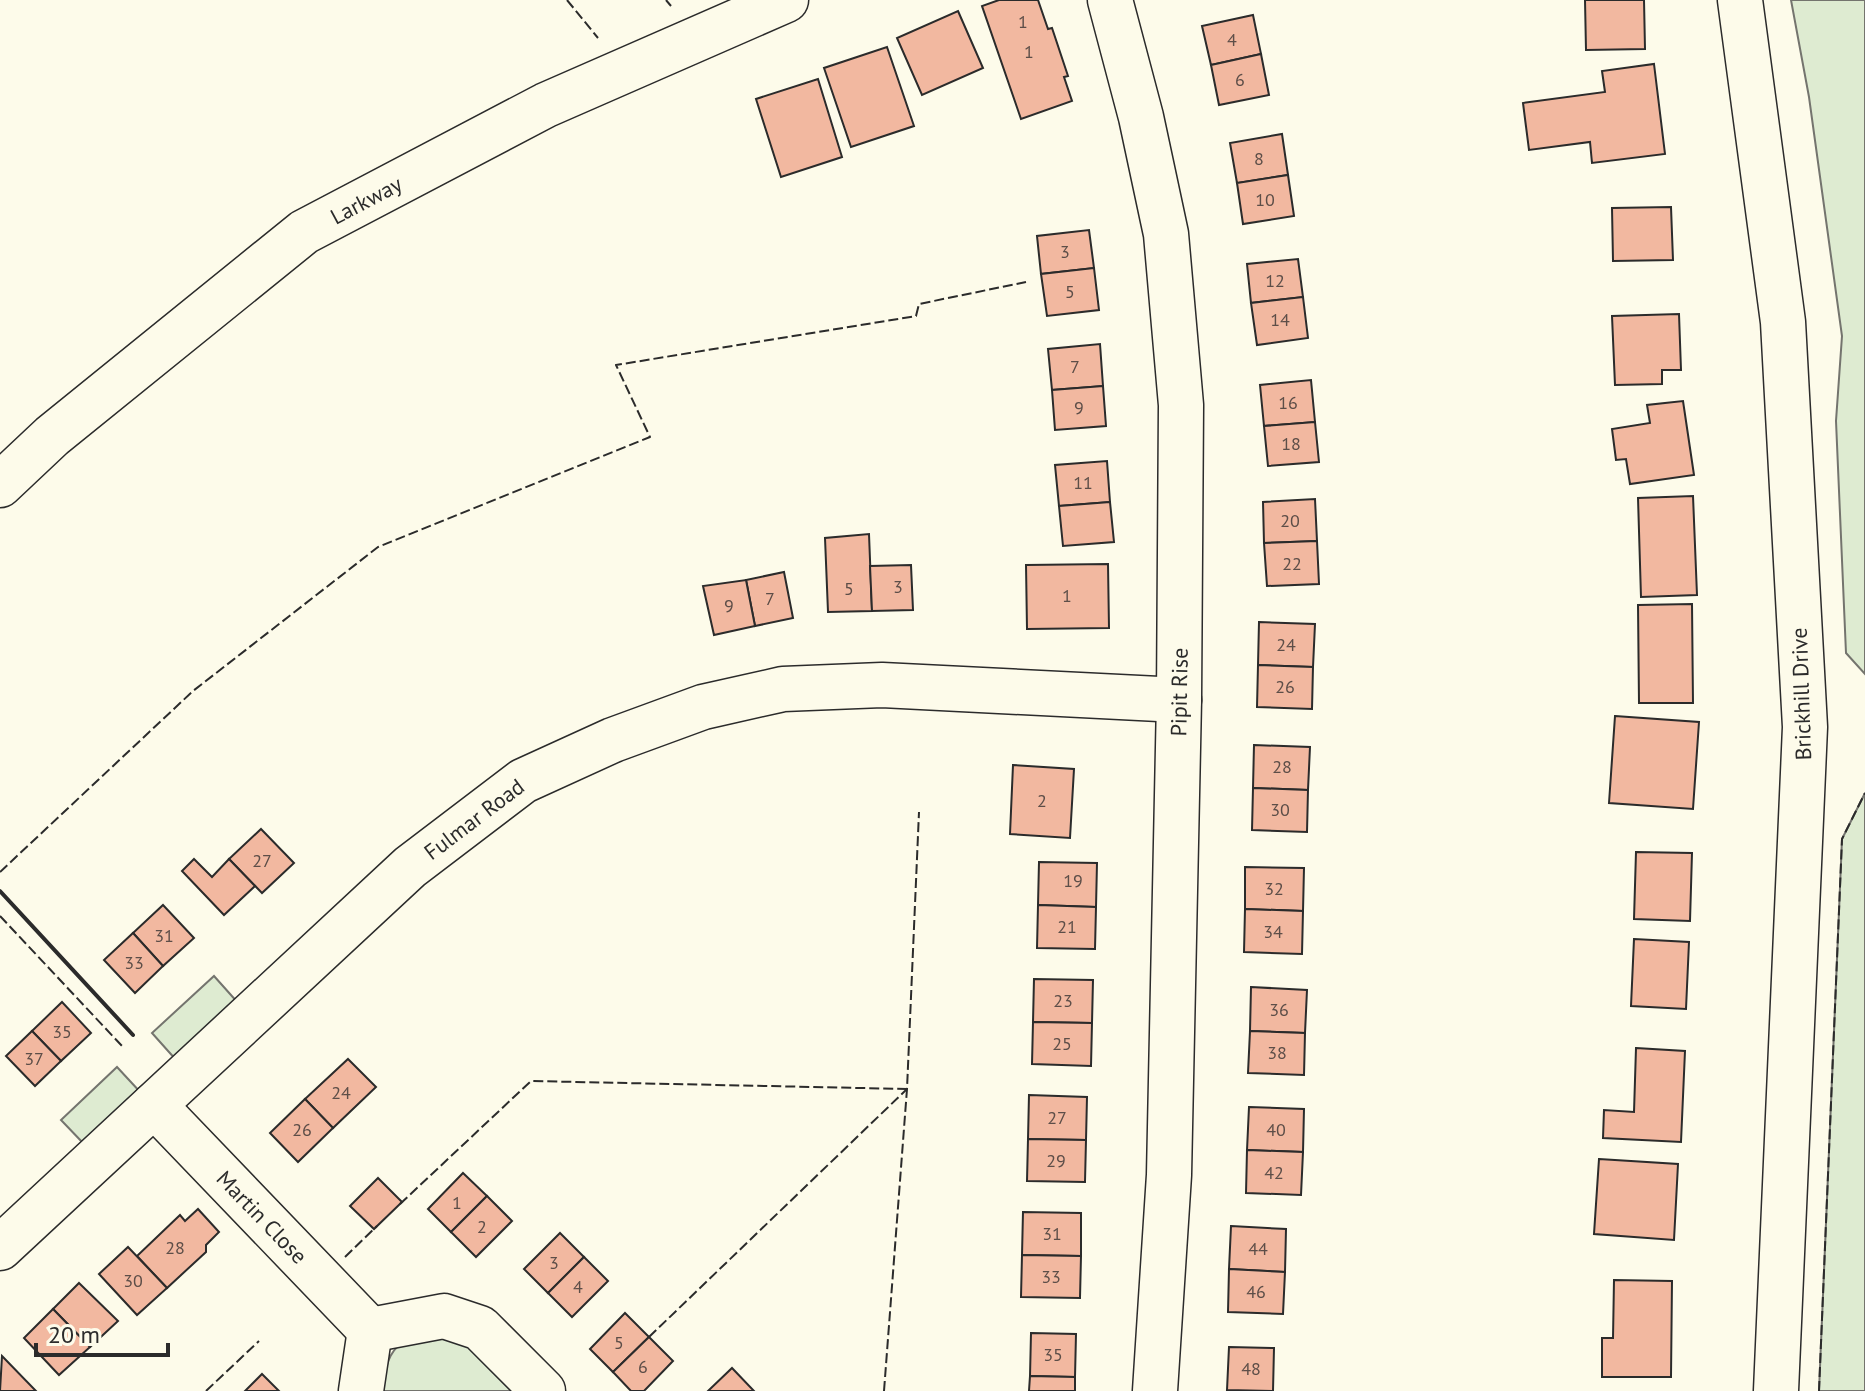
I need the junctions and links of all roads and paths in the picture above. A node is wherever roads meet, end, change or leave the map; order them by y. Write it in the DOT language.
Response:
graph roads {
  1 [pos="786,0"];
  2 [pos="1110,0"];
  3 [pos="1740,0"];
  4 [pos="0,485"];
  5 [pos="1179,700"];
  6 [pos="154,1105"];
  7 [pos="0,1248"];
  8 [pos="370,1330"];
  9 [pos="361,1391"];
  10 [pos="543,1391"];
  11 [pos="1155,1391"];
  12 [pos="1776,1391"];
  1 -- 4 [label="street, Larkway"];
  2 -- 5 [label="street, Pipit Rise"];
  3 -- 12 [label="street, Brickhill Drive"];
  5 -- 6 [label="street, Fulmar Road"];
  5 -- 11 [label="street, Pipit Rise"];
  6 -- 7 [label="street, Fulmar Road"];
  6 -- 8 [label="street, Martin Close"];
  8 -- 9 [label="street"];
  8 -- 10 [label="street"];
}
